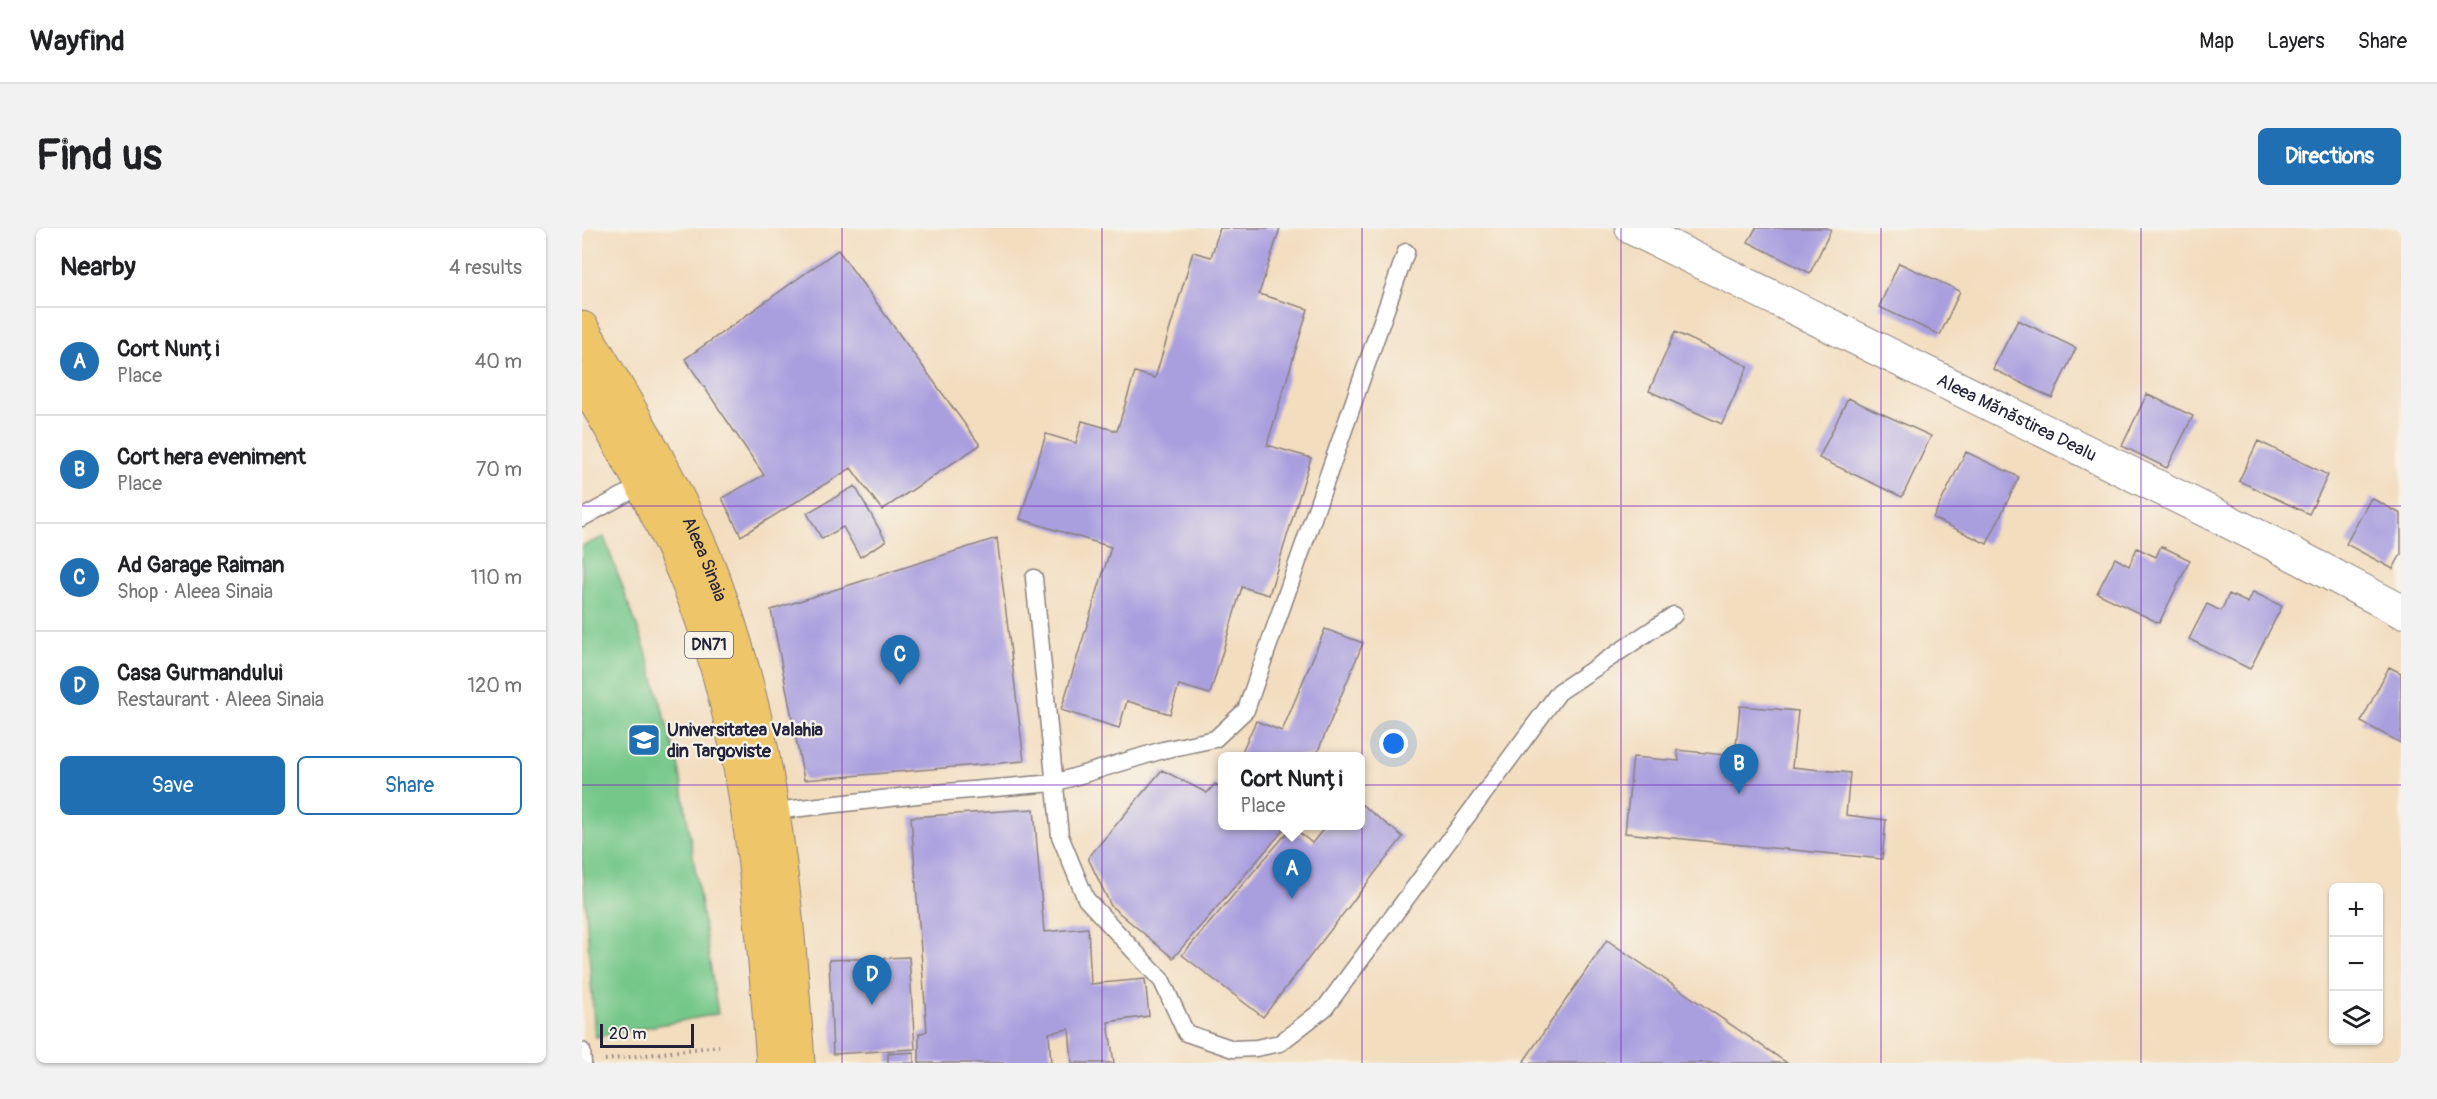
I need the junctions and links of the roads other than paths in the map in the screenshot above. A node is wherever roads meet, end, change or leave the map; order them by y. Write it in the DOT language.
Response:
graph roads {
  1 [pos="1632,228"];
  2 [pos="1406,252"];
  3 [pos="582,328"];
  4 [pos="582,379"];
  5 [pos="642,485"];
  6 [pos="582,518"];
  7 [pos="1034,578"];
  8 [pos="2401,611"];
  9 [pos="1674,615"];
  10 [pos="1054,783"];
  11 [pos="774,811"];
  12 [pos="773,1063"];
  13 [pos="798,1063"];
  1 -- 8 [label="street, Aleea Mănăstirea Dealu"];
  2 -- 10 [label="lane"];
  3 -- 11 [label="main road, Aleea Sinaia"];
  4 -- 5 [label="main road, Aleea Sinaia / DN71"];
  5 -- 6 [label="lane"];
  5 -- 12 [label="main road, Aleea Sinaia / DN71"];
  7 -- 10 [label="lane"];
  9 -- 10 [label="lane"];
  10 -- 11 [label="lane"];
  11 -- 13 [label="main road, Aleea Sinaia"];
}
